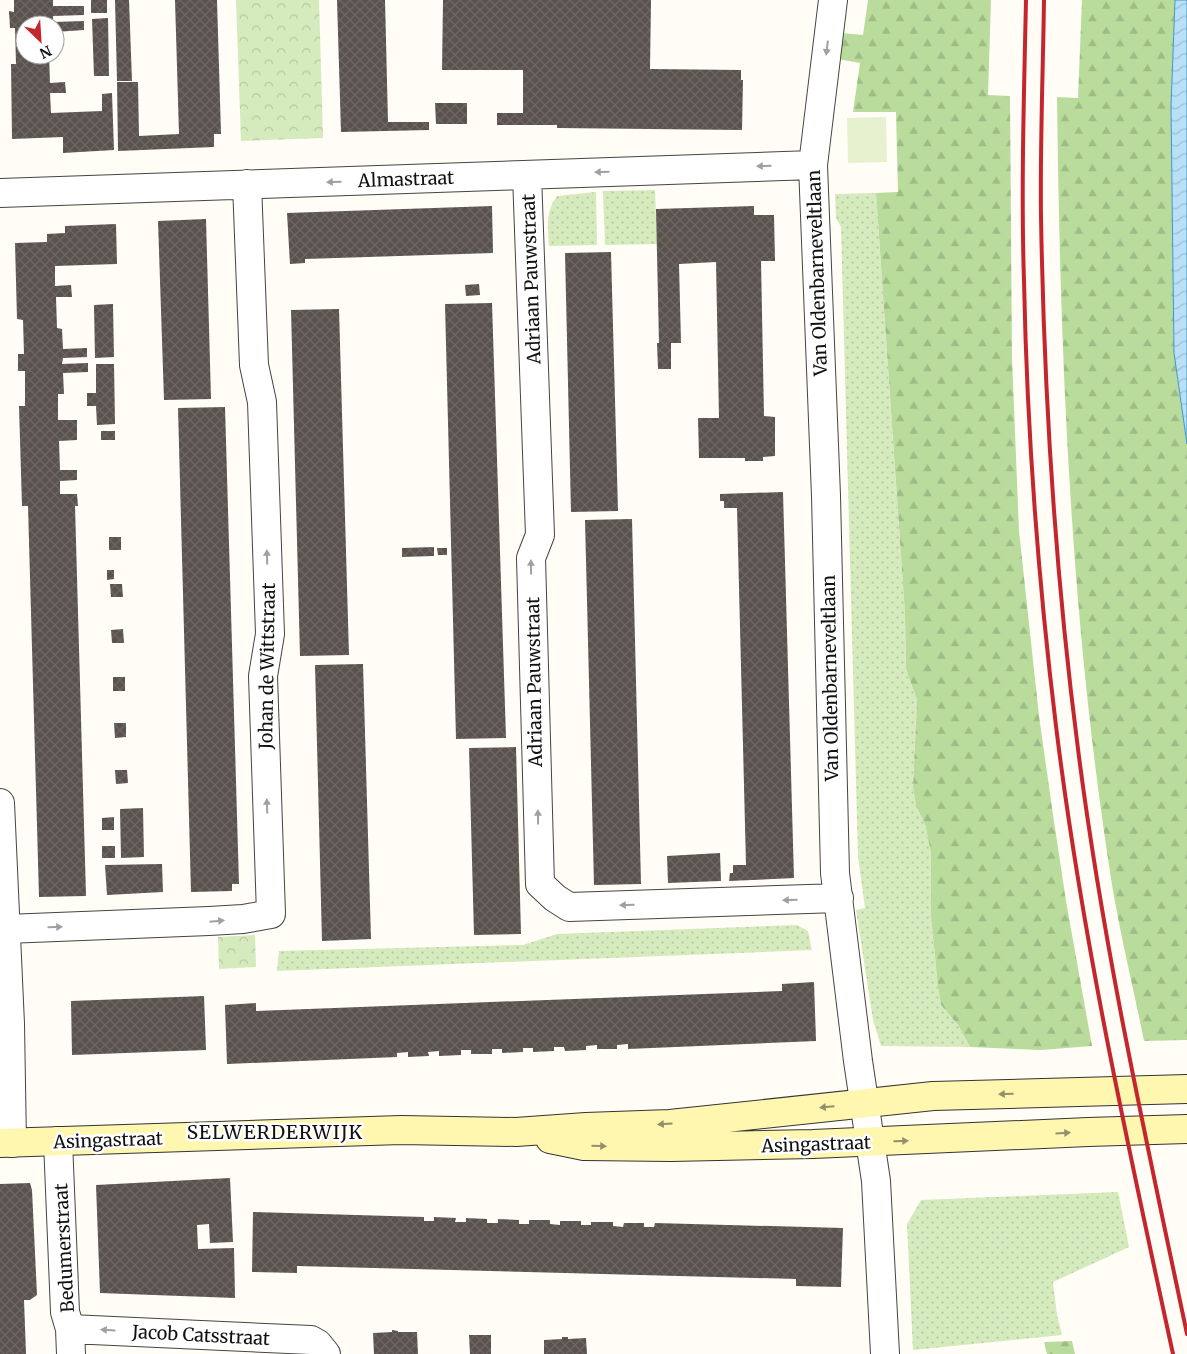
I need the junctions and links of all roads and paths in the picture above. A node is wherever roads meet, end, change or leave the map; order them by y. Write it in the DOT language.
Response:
graph roads {
  1 [pos="833,0"];
  2 [pos="813,165"];
  3 [pos="527,175"];
  4 [pos="253,184"];
  5 [pos="0,193"];
  6 [pos="0,803"];
  7 [pos="838,898"];
  8 [pos="6,929"];
  9 [pos="1187,1089"];
  10 [pos="864,1103"];
  11 [pos="1187,1129"];
  12 [pos="516,1132"];
  13 [pos="58,1141"];
  14 [pos="870,1142"];
  15 [pos="6,1143"];
  16 [pos="71,1341"];
  17 [pos="326,1354"];
  18 [pos="886,1354"];
  1 -- 2 [label="street, Van Oldenbarneveltlaan, one-way"];
  2 -- 3 [label="street, Almastraat, one-way"];
  2 -- 7 [label="street, Van Oldenbarneveltlaan"];
  3 -- 4 [label="street, Almastraat, one-way"];
  7 -- 3 [label="street, Adriaan Pauwstraat, one-way"];
  4 -- 5 [label="street, Almastraat"];
  8 -- 4 [label="street, Johan de Wittstraat, one-way"];
  6 -- 8 [label="street"];
  7 -- 10 [label="street, Van Oldenbarneveltlaan"];
  8 -- 15 [label="street"];
  9 -- 10 [label="main road, Asingastraat, one-way"];
  10 -- 12 [label="main road, Asingastraat, one-way"];
  10 -- 14 [label="street, Van Oldenbarneveltlaan"];
  14 -- 11 [label="main road, Asingastraat, one-way"];
  12 -- 13 [label="main road, Asingastraat"];
  12 -- 14 [label="main road, Asingastraat, one-way"];
  13 -- 15 [label="main road, Asingastraat"];
  13 -- 16 [label="street, Bedumerstraat"];
  14 -- 18 [label="street, Van Oldenbarneveltlaan"];
  17 -- 16 [label="street, Jacob Catsstraat, one-way"];
}
